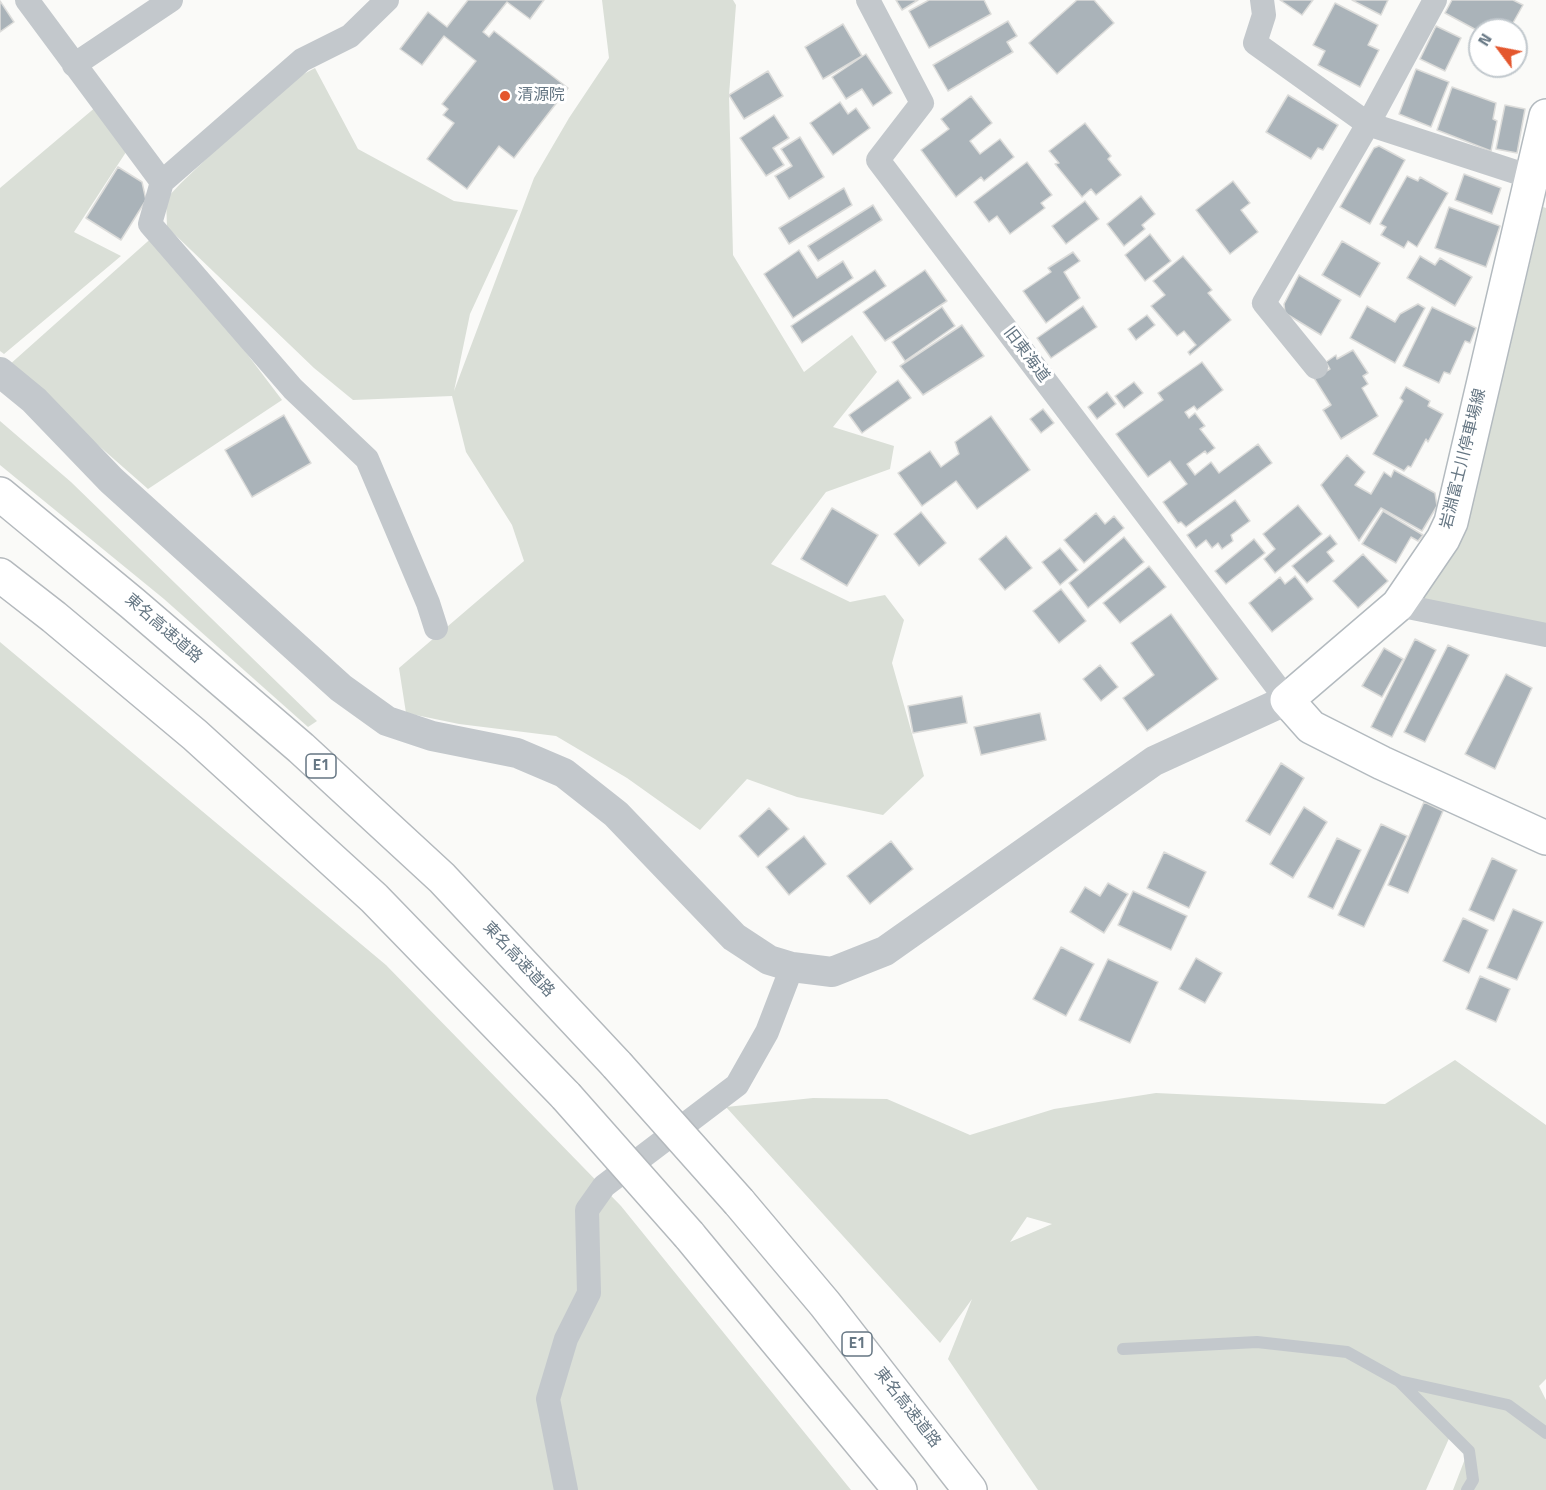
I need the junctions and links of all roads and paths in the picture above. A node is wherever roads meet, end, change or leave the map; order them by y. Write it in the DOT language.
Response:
graph roads {
  1 [pos="27,0"];
  2 [pos="171,0"];
  3 [pos="387,0"];
  4 [pos="868,0"];
  5 [pos="1262,0"];
  6 [pos="1435,0"];
  7 [pos="74,65"];
  8 [pos="1546,116"];
  9 [pos="1368,124"];
  10 [pos="162,182"];
  11 [pos="1532,190"];
  12 [pos="1316,368"];
  13 [pos="1,376"];
  14 [pos="0,494"];
  15 [pos="0,575"];
  16 [pos="1398,605"];
  17 [pos="436,628"];
  18 [pos="1546,635"];
  19 [pos="1287,700"];
  20 [pos="1546,838"];
  21 [pos="792,967"];
  22 [pos="1123,1349"];
  23 [pos="1399,1381"];
  24 [pos="1546,1433"];
  25 [pos="566,1490"];
  26 [pos="900,1490"];
  27 [pos="970,1490"];
  28 [pos="1467,1490"];
  1 -- 7 [label="street"];
  2 -- 7 [label="street"];
  3 -- 10 [label="street"];
  4 -- 19 [label="street, 旧東海道"];
  5 -- 9 [label="street"];
  6 -- 9 [label="street"];
  7 -- 10 [label="street"];
  8 -- 11 [label="main road, 岩淵富士川停車場線"];
  9 -- 11 [label="street"];
  9 -- 12 [label="street"];
  10 -- 17 [label="street"];
  11 -- 16 [label="main road, 岩淵富士川停車場線"];
  13 -- 21 [label="street"];
  14 -- 27 [label="main road, 東名高速道路 / E1, bridge"];
  15 -- 26 [label="main road, bridge"];
  16 -- 18 [label="street"];
  16 -- 19 [label="main road, 岩淵富士川停車場線"];
  19 -- 20 [label="main road"];
  19 -- 21 [label="street"];
  21 -- 25 [label="street"];
  22 -- 23 [label="lane"];
  23 -- 24 [label="lane"];
  23 -- 28 [label="lane"];
}
